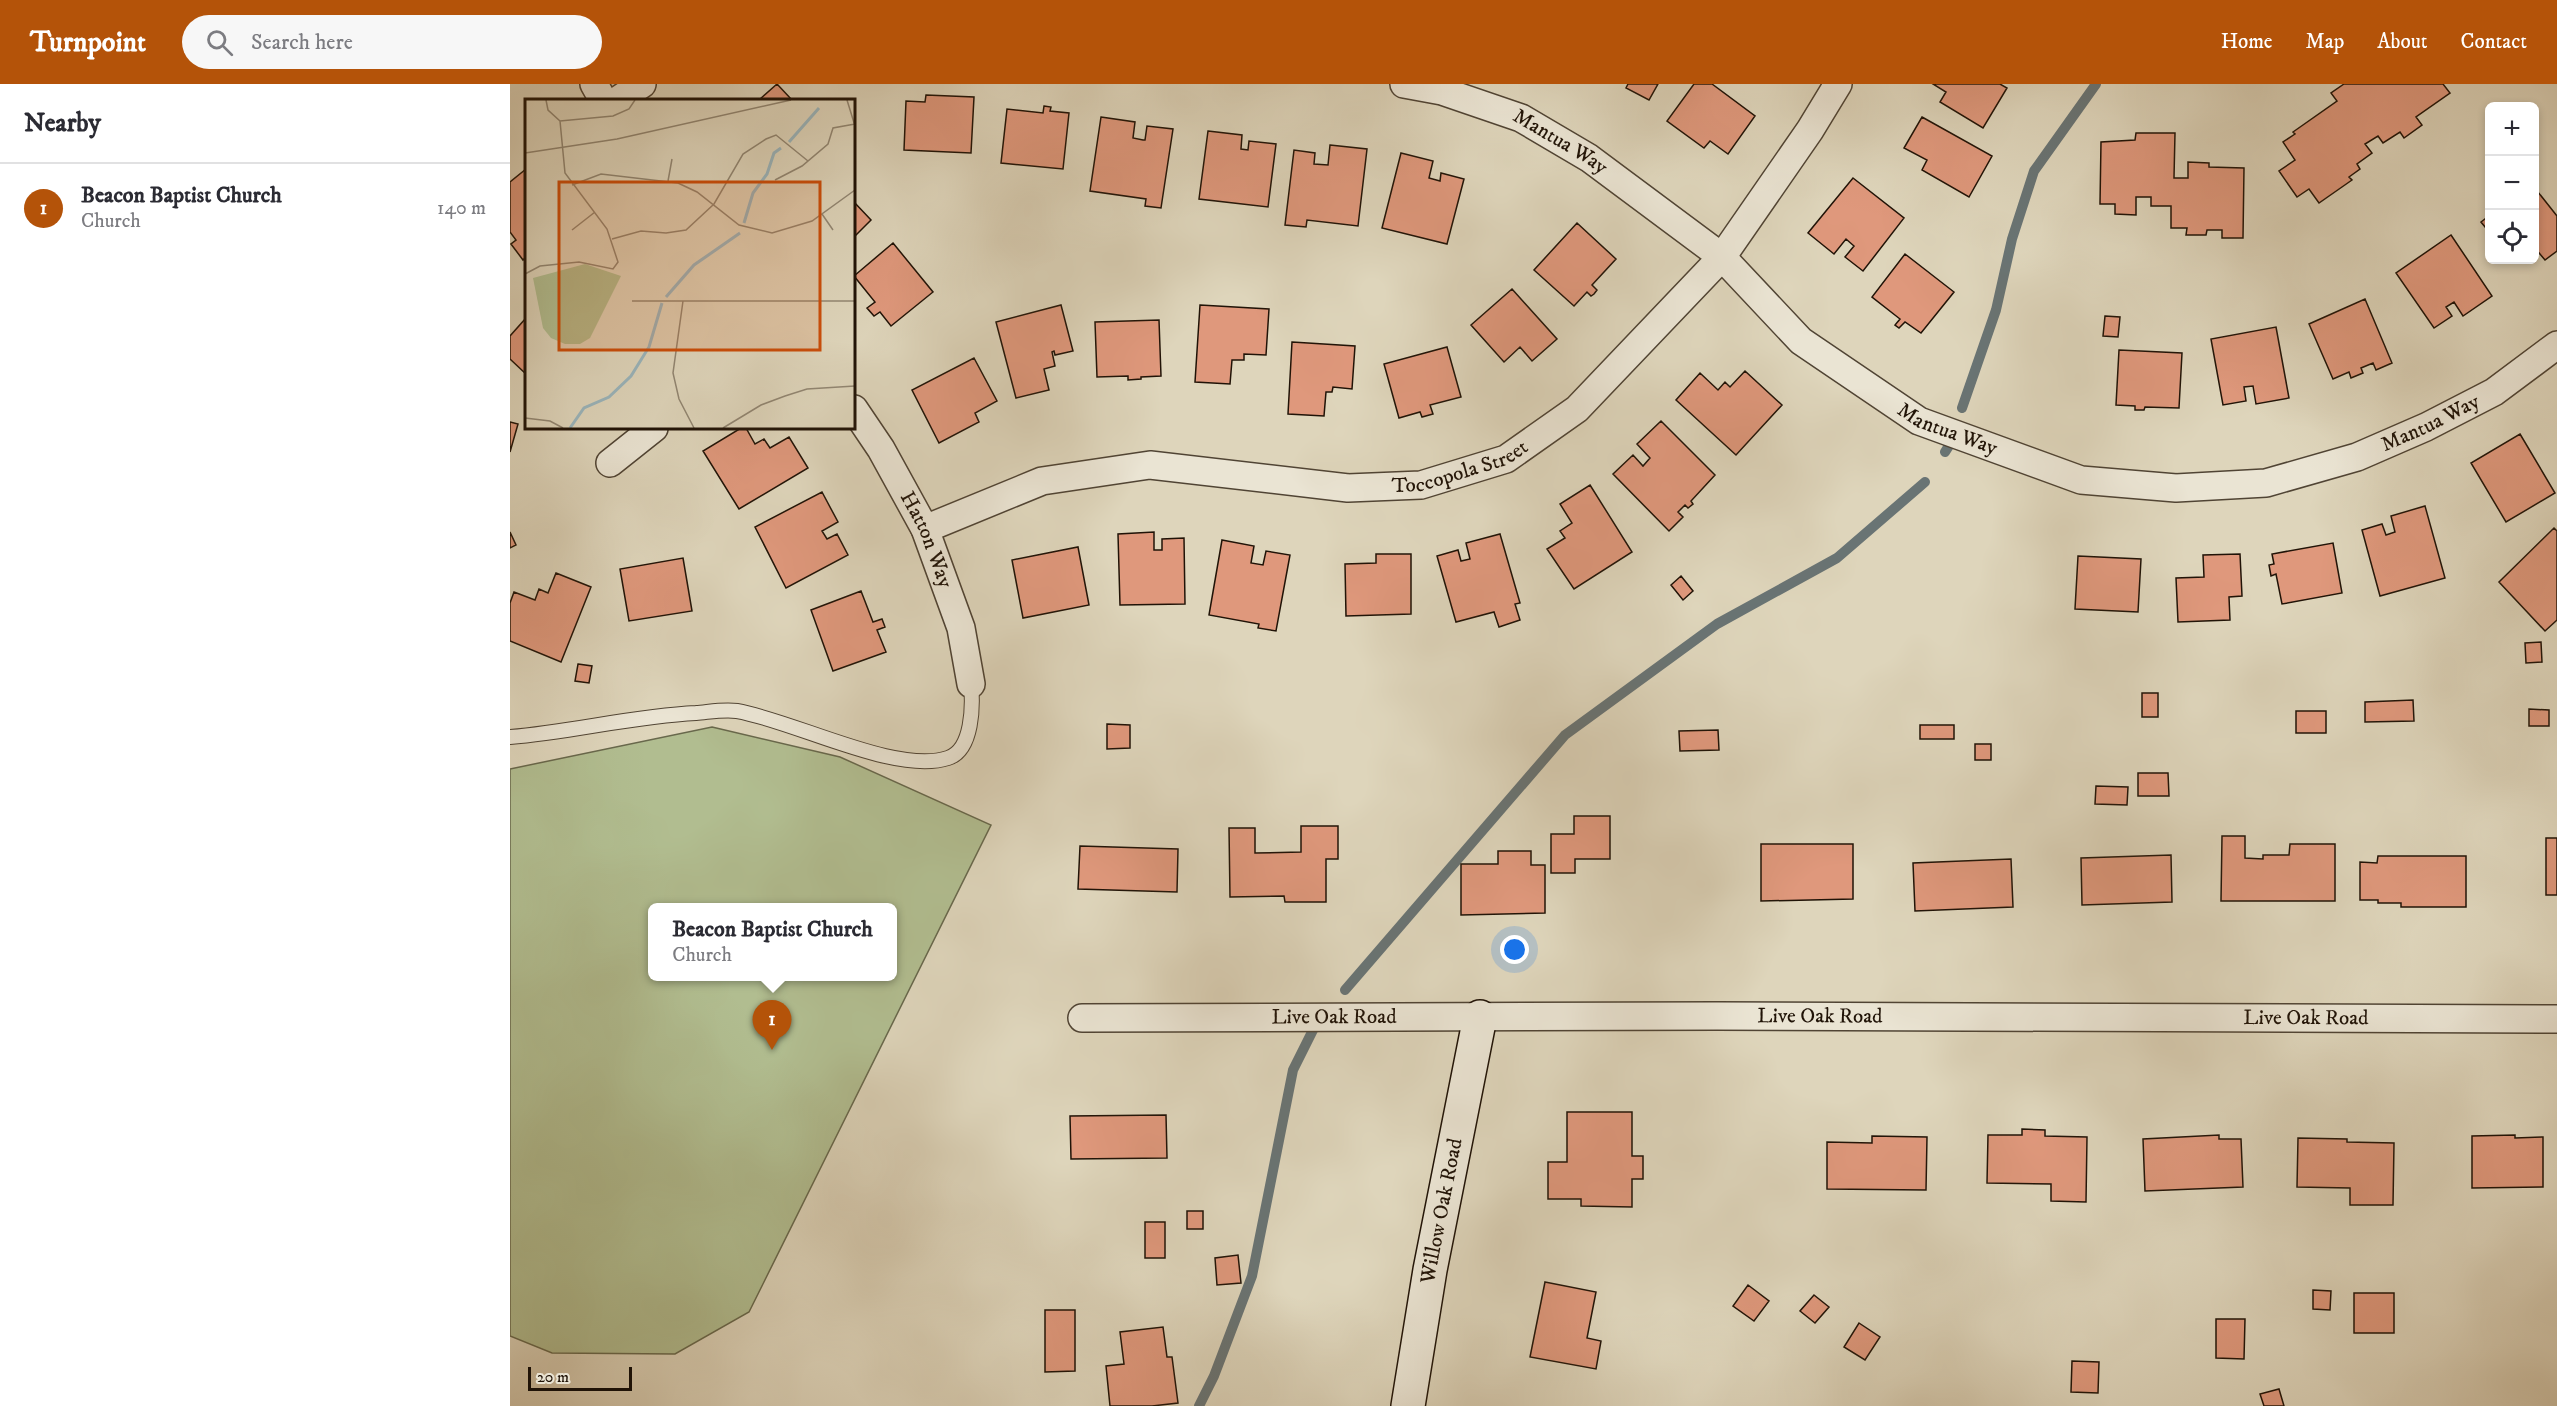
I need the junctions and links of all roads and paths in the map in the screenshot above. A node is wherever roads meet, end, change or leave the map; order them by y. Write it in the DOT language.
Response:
graph roads {
  1 [pos="594,84"];
  2 [pos="642,84"];
  3 [pos="1404,84"];
  4 [pos="1838,84"];
  5 [pos="602,99"];
  6 [pos="620,99"];
  7 [pos="1722,257"];
  8 [pos="2557,345"];
  9 [pos="855,410"];
  10 [pos="653,429"];
  11 [pos="610,463"];
  12 [pos="925,529"];
  13 [pos="972,684"];
  14 [pos="510,737"];
  15 [pos="1480,1017"];
  16 [pos="1082,1018"];
  17 [pos="2557,1019"];
  18 [pos="1408,1406"];
  1 -- 5 [label="street"];
  2 -- 6 [label="street"];
  3 -- 7 [label="street, Mantua Way"];
  4 -- 7 [label="street, Toccopola Street"];
  7 -- 8 [label="street, Mantua Way"];
  7 -- 12 [label="street, Toccopola Street"];
  9 -- 12 [label="street, Hatton Way"];
  10 -- 11 [label="street"];
  12 -- 13 [label="street, Hatton Way"];
  13 -- 14 [label="lane"];
  15 -- 16 [label="street, Live Oak Road"];
  15 -- 17 [label="street, Live Oak Road"];
  15 -- 18 [label="street, Willow Oak Road"];
}
